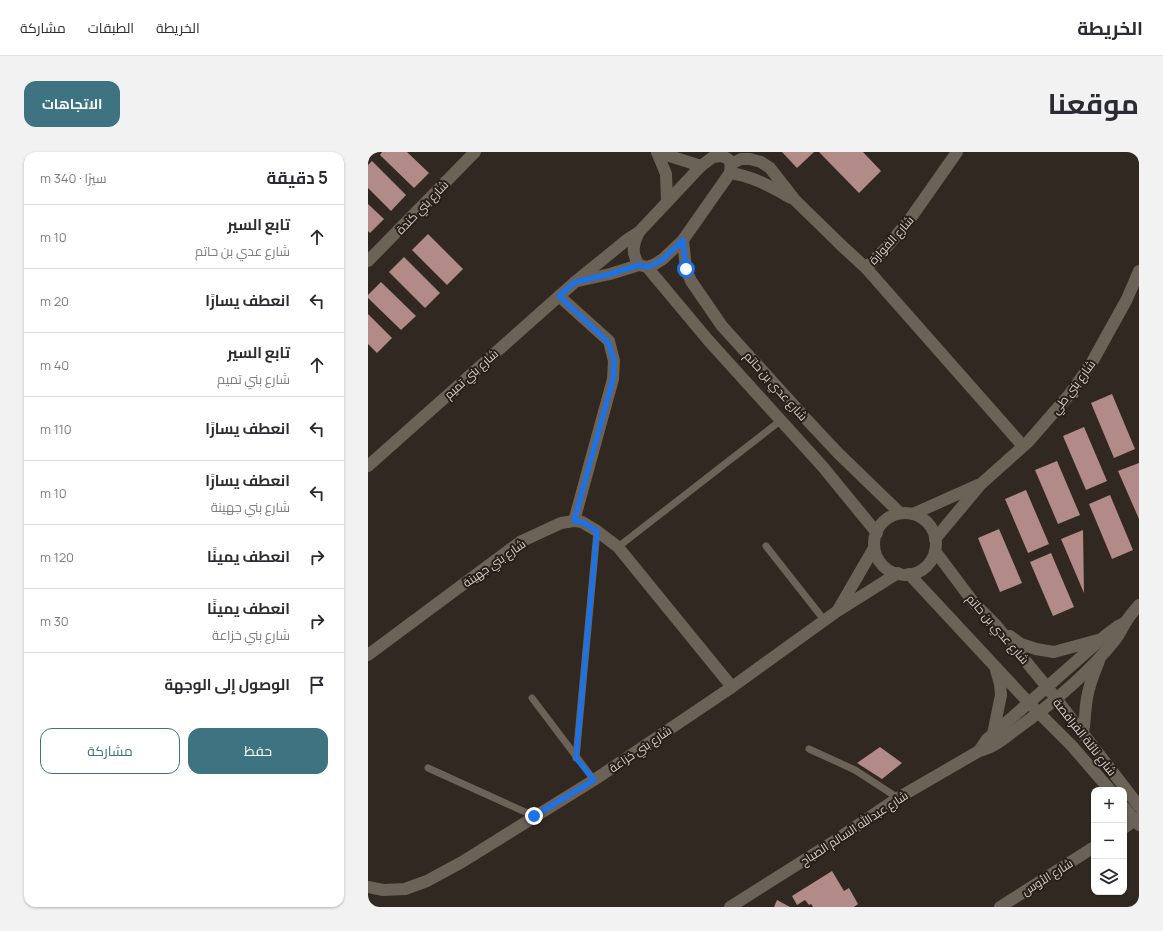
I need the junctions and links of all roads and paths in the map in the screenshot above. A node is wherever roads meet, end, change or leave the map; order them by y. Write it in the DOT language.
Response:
graph roads {
  1 [pos="475,152"];
  2 [pos="657,152"];
  3 [pos="739,152"];
  4 [pos="957,152"];
  5 [pos="715,155"];
  6 [pos="701,166"];
  7 [pos="730,166"];
  8 [pos="795,200"];
  9 [pos="667,201"];
  10 [pos="639,232"];
  11 [pos="683,240"];
  12 [pos="368,261"];
  13 [pos="643,266"];
  14 [pos="866,268"];
  15 [pos="1139,271"];
  16 [pos="575,282"];
  17 [pos="559,296"];
  18 [pos="780,421"];
  19 [pos="1023,446"];
  20 [pos="368,466"];
  21 [pos="981,484"];
  22 [pos="906,514"];
  23 [pos="574,521"];
  24 [pos="597,531"];
  25 [pos="877,533"];
  26 [pos="935,545"];
  27 [pos="618,546"];
  28 [pos="766,546"];
  29 [pos="874,548"];
  30 [pos="903,574"];
  31 [pos="1139,605"];
  32 [pos="836,612"];
  33 [pos="825,620"];
  34 [pos="1126,622"];
  35 [pos="995,624"];
  36 [pos="1103,638"];
  37 [pos="368,655"];
  38 [pos="1100,657"];
  39 [pos="994,665"];
  40 [pos="732,687"];
  41 [pos="1047,687"];
  42 [pos="532,698"];
  43 [pos="1056,700"];
  44 [pos="1029,703"];
  45 [pos="1039,713"];
  46 [pos="1083,733"];
  47 [pos="993,734"];
  48 [pos="809,749"];
  49 [pos="979,751"];
  50 [pos="576,758"];
  51 [pos="428,768"];
  52 [pos="594,780"];
  53 [pos="1107,787"];
  54 [pos="898,798"];
  55 [pos="1139,806"];
  56 [pos="1127,810"];
  57 [pos="534,816"];
  58 [pos="1138,821"];
  59 [pos="1127,826"];
  60 [pos="1091,849"];
  61 [pos="368,886"];
  62 [pos="730,907"];
  63 [pos="1000,907"];
  1 -- 12 [label="street, شارع بني كندة"];
  2 -- 6 [label="street"];
  2 -- 9 [label="street"];
  3 -- 7 [label="street"];
  4 -- 14 [label="street, شارع الفوارة"];
  5 -- 6 [label="street"];
  5 -- 7 [label="street"];
  6 -- 9 [label="street"];
  7 -- 8 [label="street, شارع الفوارة"];
  7 -- 8 [label="street, شارع الفوارة"];
  7 -- 11 [label="street, شارع بني تميم"];
  8 -- 14 [label="street, شارع الفوارة"];
  9 -- 10 [label="street"];
  10 -- 13 [label="street"];
  10 -- 16 [label="street, شارع بني تميم"];
  11 -- 13 [label="street, شارع بني تميم"];
  11 -- 22 [label="street, شارع عدي بن حاتم"];
  13 -- 16 [label="street, شارع بني تميم"];
  13 -- 18 [label="street, شارع عدي بن حاتم"];
  14 -- 19 [label="street"];
  15 -- 19 [label="street, شارع بني طي"];
  16 -- 17 [label="street, شارع بني تميم"];
  17 -- 20 [label="street, شارع بني تميم"];
  17 -- 23 [label="street"];
  18 -- 25 [label="street, شارع عدي بن حاتم"];
  18 -- 27 [label="lane"];
  19 -- 21 [label="street, شارع بني طي"];
  21 -- 22 [label="street, شارع بني طي"];
  21 -- 26 [label="street, شارع بني طي"];
  22 -- 25 [label="street"];
  22 -- 26 [label="street"];
  23 -- 24 [label="street"];
  23 -- 37 [label="street, شارع بني جهينة"];
  24 -- 27 [label="street"];
  24 -- 50 [label="lane"];
  25 -- 29 [label="street"];
  26 -- 30 [label="street"];
  26 -- 35 [label="street, شارع عدي بن حاتم"];
  27 -- 40 [label="street"];
  28 -- 33 [label="lane"];
  29 -- 30 [label="street"];
  29 -- 32 [label="street, شارع بني خزاعة"];
  30 -- 32 [label="street, شارع بني خزاعة"];
  30 -- 39 [label="street"];
  31 -- 34 [label="street, شارع عبدالله السالم الصباح"];
  32 -- 33 [label="street, شارع بني خزاعة"];
  33 -- 40 [label="street, شارع بني خزاعة"];
  34 -- 36 [label="street, شارع عبدالله السالم الصباح"];
  34 -- 38 [label="street, شارع عبدالله السالم الصباح"];
  35 -- 36 [label="street"];
  35 -- 41 [label="street, شارع عدي بن حاتم"];
  36 -- 41 [label="street, شارع عبدالله السالم الصباح"];
  38 -- 43 [label="street, شارع عبدالله السالم الصباح"];
  38 -- 46 [label="street"];
  39 -- 44 [label="street"];
  39 -- 47 [label="street"];
  40 -- 52 [label="street, شارع بني خزاعة"];
  41 -- 43 [label="street, شارع نائلة الفرافصة"];
  41 -- 44 [label="street, شارع عبدالله السالم الصباح"];
  42 -- 50 [label="lane"];
  43 -- 45 [label="street, شارع عبدالله السالم الصباح"];
  43 -- 46 [label="street, شارع نائلة الفرافصة"];
  44 -- 45 [label="street, شارع نائلة الفرافصة"];
  44 -- 47 [label="street, شارع عبدالله السالم الصباح"];
  45 -- 49 [label="street, شارع عبدالله السالم الصباح"];
  45 -- 53 [label="street, شارع نائلة الفرافصة"];
  46 -- 55 [label="street, شارع نائلة الفرافصة"];
  47 -- 49 [label="street, شارع عبدالله السالم الصباح"];
  48 -- 54 [label="lane"];
  49 -- 54 [label="street, شارع عبدالله السالم الصباح"];
  50 -- 52 [label="lane"];
  51 -- 57 [label="lane"];
  52 -- 57 [label="street, شارع بني خزاعة"];
  54 -- 62 [label="street, شارع عبدالله السالم الصباح"];
  56 -- 58 [label="street"];
  57 -- 61 [label="street, شارع بني خزاعة"];
  58 -- 59 [label="street"];
  60 -- 63 [label="street, شارع الأوس"];
}
